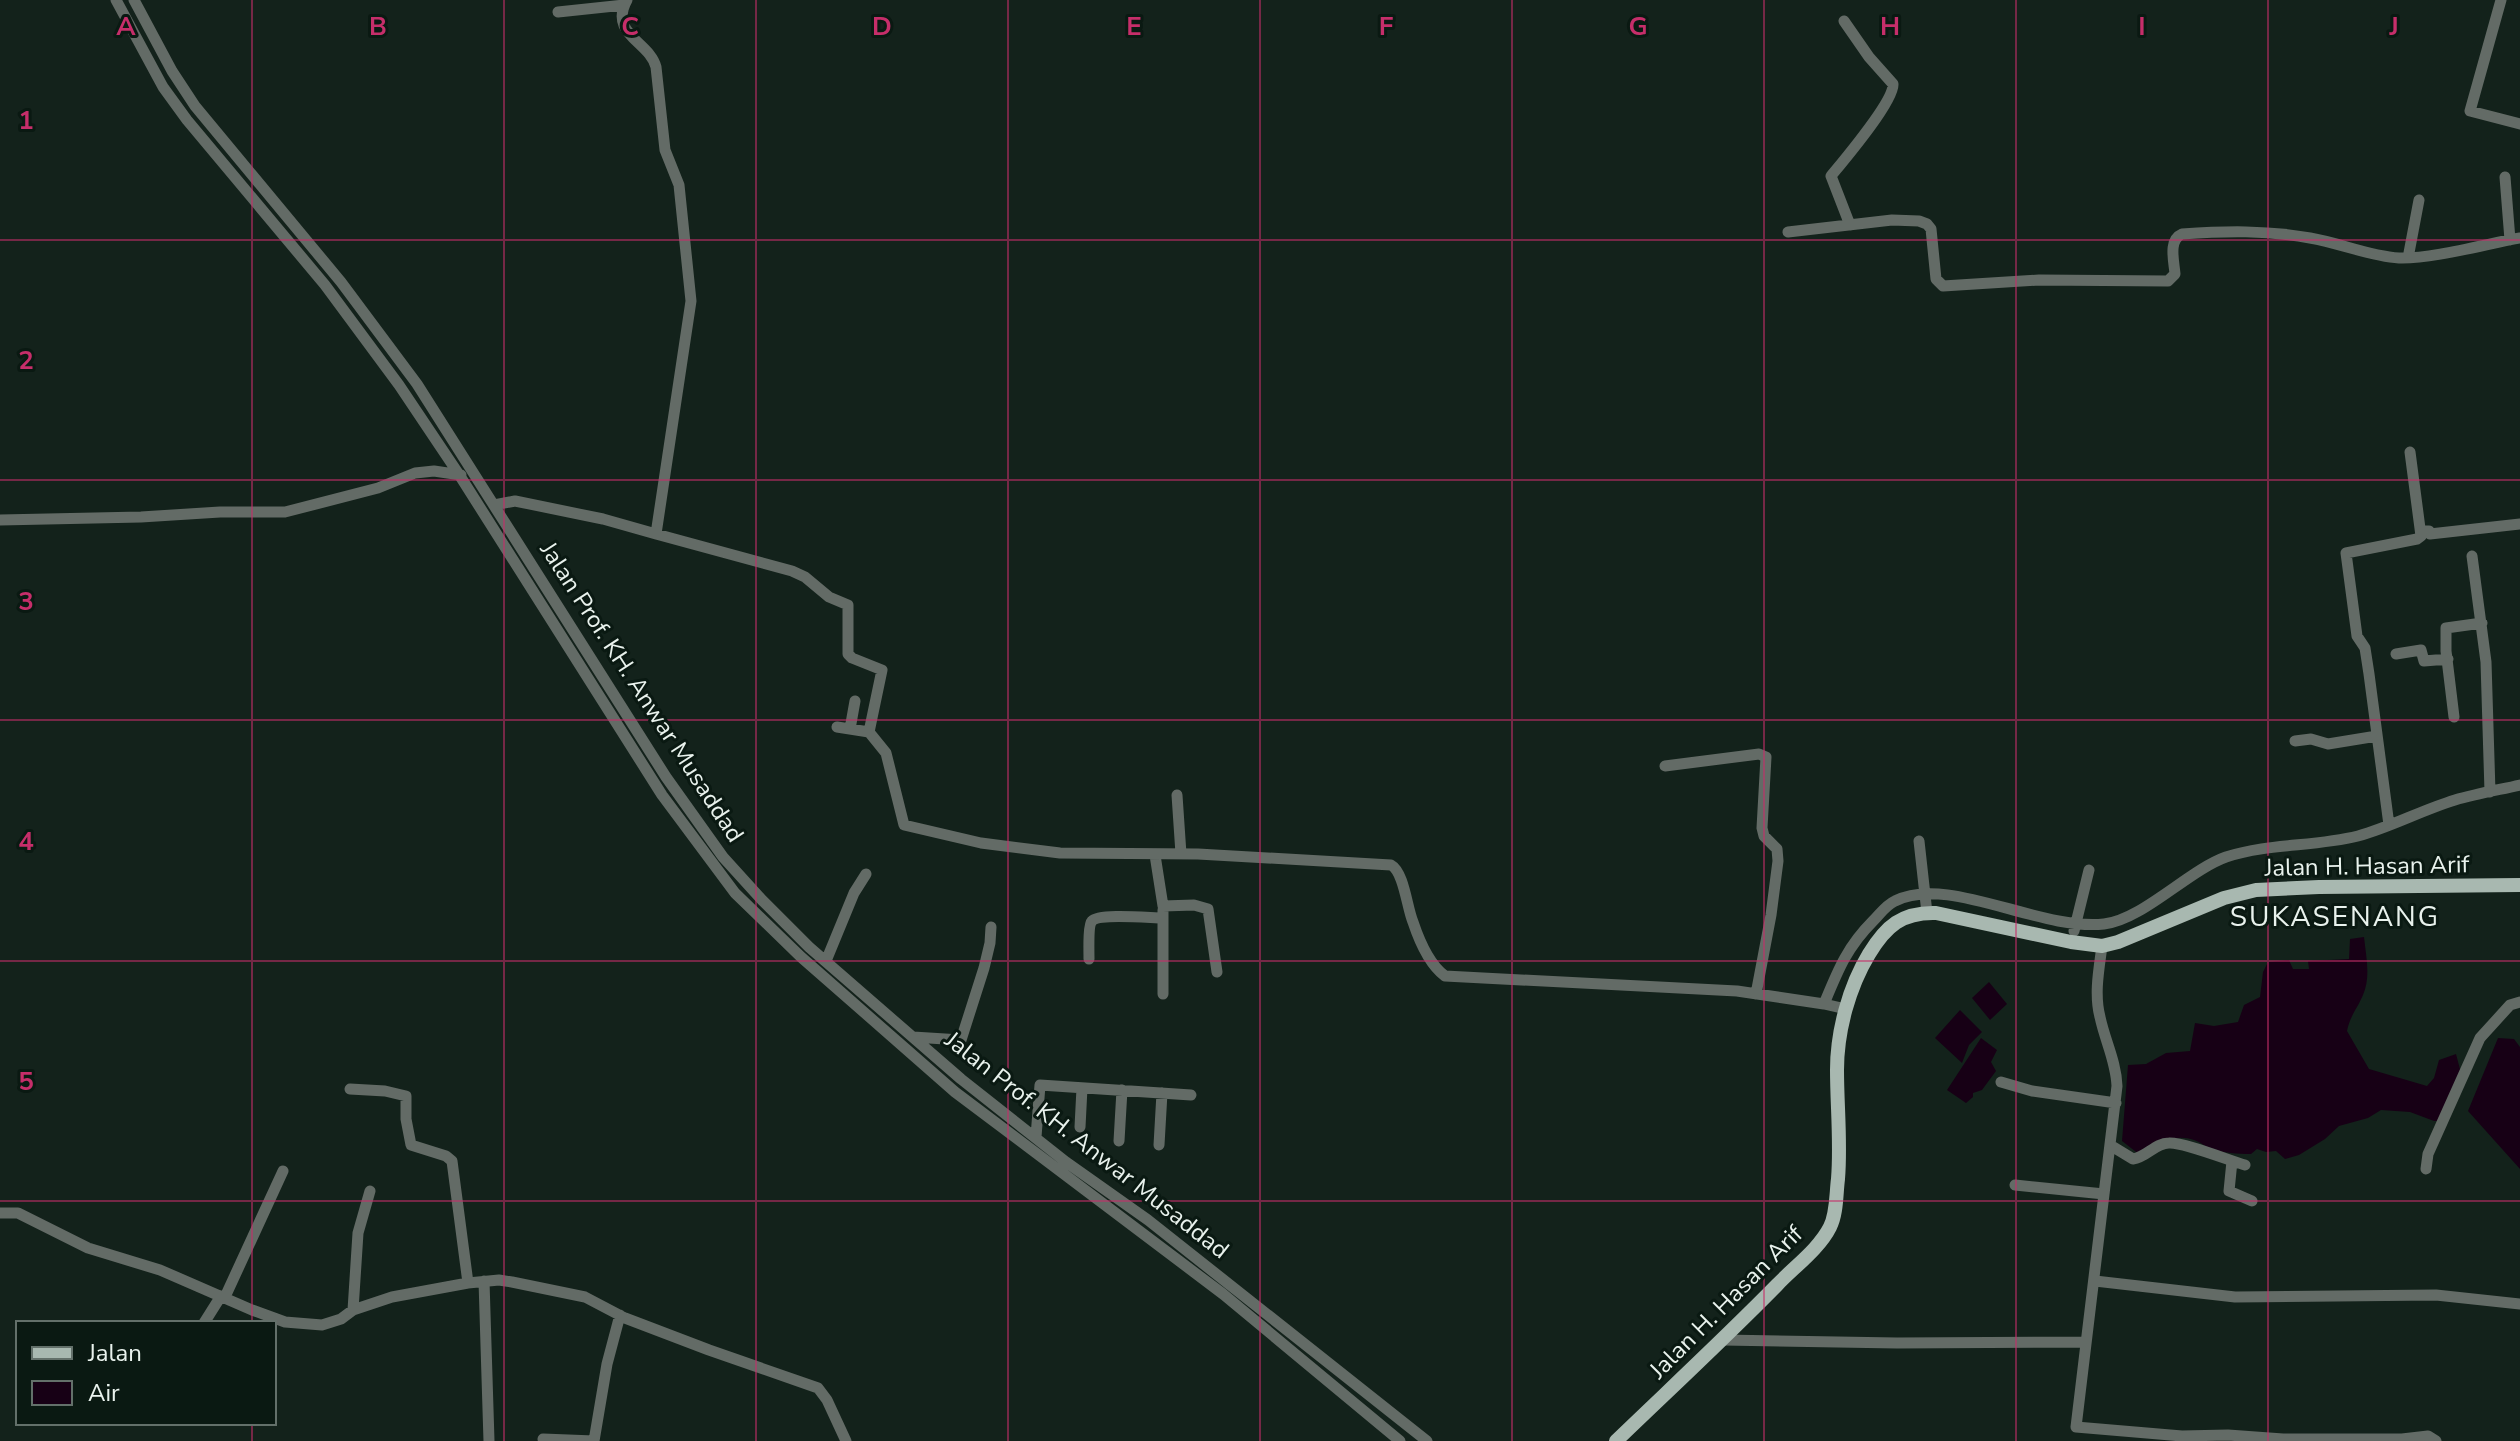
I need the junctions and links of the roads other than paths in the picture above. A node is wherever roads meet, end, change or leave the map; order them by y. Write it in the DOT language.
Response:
graph roads {
  1 [pos="116,0"];
  2 [pos="134,0"];
  3 [pos="2501,0"];
  4 [pos="625,3"];
  5 [pos="558,12"];
  6 [pos="1844,21"];
  7 [pos="2520,124"];
  8 [pos="2505,177"];
  9 [pos="2419,200"];
  10 [pos="1850,225"];
  11 [pos="1788,232"];
  12 [pos="2515,239"];
  13 [pos="2408,258"];
  14 [pos="2410,452"];
  15 [pos="472,469"];
  16 [pos="460,476"];
  17 [pos="494,505"];
  18 [pos="0,520"];
  19 [pos="2520,524"];
  20 [pos="2421,531"];
  21 [pos="656,534"];
  22 [pos="2472,556"];
  23 [pos="549,592"];
  24 [pos="538,600"];
  25 [pos="2482,623"];
  26 [pos="2396,654"];
  27 [pos="2448,659"];
  28 [pos="855,701"];
  29 [pos="2454,717"];
  30 [pos="837,727"];
  31 [pos="850,729"];
  32 [pos="869,732"];
  33 [pos="2377,736"];
  34 [pos="2295,741"];
  35 [pos="1665,766"];
  36 [pos="2520,785"];
  37 [pos="2490,792"];
  38 [pos="1177,795"];
  39 [pos="2389,825"];
  40 [pos="1919,841"];
  41 [pos="1181,854"];
  42 [pos="1155,855"];
  43 [pos="2089,870"];
  44 [pos="866,874"];
  45 [pos="2520,885"];
  46 [pos="762,900"];
  47 [pos="1925,902"];
  48 [pos="749,907"];
  49 [pos="1163,912"];
  50 [pos="991,927"];
  51 [pos="2073,933"];
  52 [pos="2102,946"];
  53 [pos="1089,959"];
  54 [pos="826,961"];
  55 [pos="1217,972"];
  56 [pos="1163,994"];
  57 [pos="1756,994"];
  58 [pos="2520,1002"];
  59 [pos="876,1005"];
  60 [pos="1835,1006"];
  61 [pos="868,1016"];
  62 [pos="913,1037"];
  63 [pos="2001,1082"];
  64 [pos="1082,1088"];
  65 [pos="350,1089"];
  66 [pos="1122,1090"];
  67 [pos="1162,1093"];
  68 [pos="1191,1095"];
  69 [pos="2116,1103"];
  70 [pos="1080,1127"];
  71 [pos="1036,1137"];
  72 [pos="1119,1141"];
  73 [pos="1159,1145"];
  74 [pos="2117,1150"];
  75 [pos="2232,1161"];
  76 [pos="2245,1165"];
  77 [pos="2426,1169"];
  78 [pos="283,1171"];
  79 [pos="2015,1185"];
  80 [pos="370,1191"];
  81 [pos="2104,1194"];
  82 [pos="2252,1201"];
  83 [pos="0,1213"];
  84 [pos="484,1281"];
  85 [pos="2095,1281"];
  86 [pos="468,1283"];
  87 [pos="220,1299"];
  88 [pos="2520,1304"];
  89 [pos="353,1310"];
  90 [pos="620,1315"];
  91 [pos="205,1321"];
  92 [pos="1723,1340"];
  93 [pos="2086,1342"];
  94 [pos="543,1439"];
  95 [pos="489,1441"];
  96 [pos="584,1441"];
  97 [pos="846,1441"];
  98 [pos="1400,1441"];
  99 [pos="1427,1441"];
  100 [pos="1616,1441"];
  101 [pos="2436,1441"];
  1 -- 16 [label="street, Jalan Prof. KH. Anwar Musaddad"];
  2 -- 15 [label="street, Jalan Prof. KH. Anwar Musaddad"];
  3 -- 7 [label="street"];
  4 -- 5 [label="street"];
  4 -- 21 [label="street"];
  6 -- 10 [label="street"];
  8 -- 12 [label="street"];
  9 -- 13 [label="street"];
  10 -- 11 [label="street"];
  10 -- 13 [label="street"];
  12 -- 13 [label="street"];
  14 -- 20 [label="street"];
  15 -- 16 [label="street"];
  15 -- 17 [label="street, Jalan Prof. KH. Anwar Musaddad"];
  16 -- 18 [label="street"];
  16 -- 24 [label="street, Jalan Prof. KH. Anwar Musaddad"];
  17 -- 21 [label="street"];
  17 -- 23 [label="street, Jalan Prof. KH. Anwar Musaddad"];
  19 -- 20 [label="street"];
  20 -- 33 [label="street"];
  21 -- 32 [label="street"];
  22 -- 25 [label="street"];
  23 -- 24 [label="street"];
  23 -- 46 [label="street, Jalan Prof. KH. Anwar Musaddad"];
  24 -- 48 [label="street, Jalan Prof. KH. Anwar Musaddad"];
  25 -- 27 [label="street"];
  25 -- 37 [label="street"];
  26 -- 27 [label="street"];
  27 -- 29 [label="street"];
  28 -- 31 [label="street"];
  30 -- 31 [label="street"];
  31 -- 32 [label="street"];
  32 -- 42 [label="street"];
  33 -- 34 [label="street"];
  33 -- 39 [label="street"];
  35 -- 57 [label="street"];
  36 -- 37 [label="street"];
  37 -- 39 [label="street"];
  38 -- 41 [label="street"];
  39 -- 51 [label="street"];
  40 -- 47 [label="street"];
  41 -- 42 [label="street"];
  41 -- 57 [label="street"];
  42 -- 49 [label="street"];
  43 -- 51 [label="street"];
  44 -- 54 [label="street"];
  45 -- 52 [label="main road, Jalan H. Hasan Arif"];
  46 -- 48 [label="street"];
  46 -- 54 [label="street, Jalan Prof. KH. Anwar Musaddad"];
  47 -- 51 [label="main road, Jalan H. Hasan Arif"];
  47 -- 51 [label="street"];
  47 -- 60 [label="main road, Jalan H. Hasan Arif"];
  47 -- 60 [label="street"];
  48 -- 61 [label="street, Jalan Prof. KH. Anwar Musaddad"];
  49 -- 53 [label="street"];
  49 -- 55 [label="street"];
  49 -- 56 [label="street"];
  50 -- 62 [label="street"];
  51 -- 52 [label="main road, Jalan H. Hasan Arif"];
  52 -- 69 [label="street"];
  54 -- 59 [label="street, Jalan Prof. KH. Anwar Musaddad"];
  57 -- 60 [label="street"];
  58 -- 77 [label="street"];
  59 -- 61 [label="street"];
  59 -- 62 [label="street, Jalan Prof. KH. Anwar Musaddad"];
  60 -- 92 [label="main road, Jalan H. Hasan Arif"];
  61 -- 98 [label="street, Jalan Prof. KH. Anwar Musaddad"];
  62 -- 71 [label="street, Jalan Prof. KH. Anwar Musaddad"];
  63 -- 69 [label="street"];
  64 -- 66 [label="street"];
  64 -- 70 [label="street"];
  64 -- 71 [label="street"];
  65 -- 86 [label="street"];
  66 -- 67 [label="street"];
  66 -- 72 [label="street"];
  67 -- 68 [label="street"];
  67 -- 73 [label="street"];
  69 -- 74 [label="street"];
  71 -- 99 [label="street, Jalan Prof. KH. Anwar Musaddad"];
  74 -- 75 [label="street"];
  74 -- 81 [label="street"];
  75 -- 76 [label="street"];
  75 -- 82 [label="street"];
  78 -- 87 [label="street"];
  79 -- 81 [label="street"];
  80 -- 89 [label="street"];
  81 -- 85 [label="street"];
  83 -- 87 [label="street"];
  84 -- 86 [label="street"];
  84 -- 90 [label="street"];
  84 -- 95 [label="street"];
  85 -- 88 [label="street"];
  85 -- 93 [label="street"];
  86 -- 89 [label="street"];
  87 -- 89 [label="street"];
  87 -- 91 [label="street"];
  90 -- 96 [label="street"];
  90 -- 97 [label="street"];
  92 -- 93 [label="street"];
  92 -- 100 [label="main road, Jalan H. Hasan Arif"];
  93 -- 101 [label="street"];
  94 -- 96 [label="street"];
}
